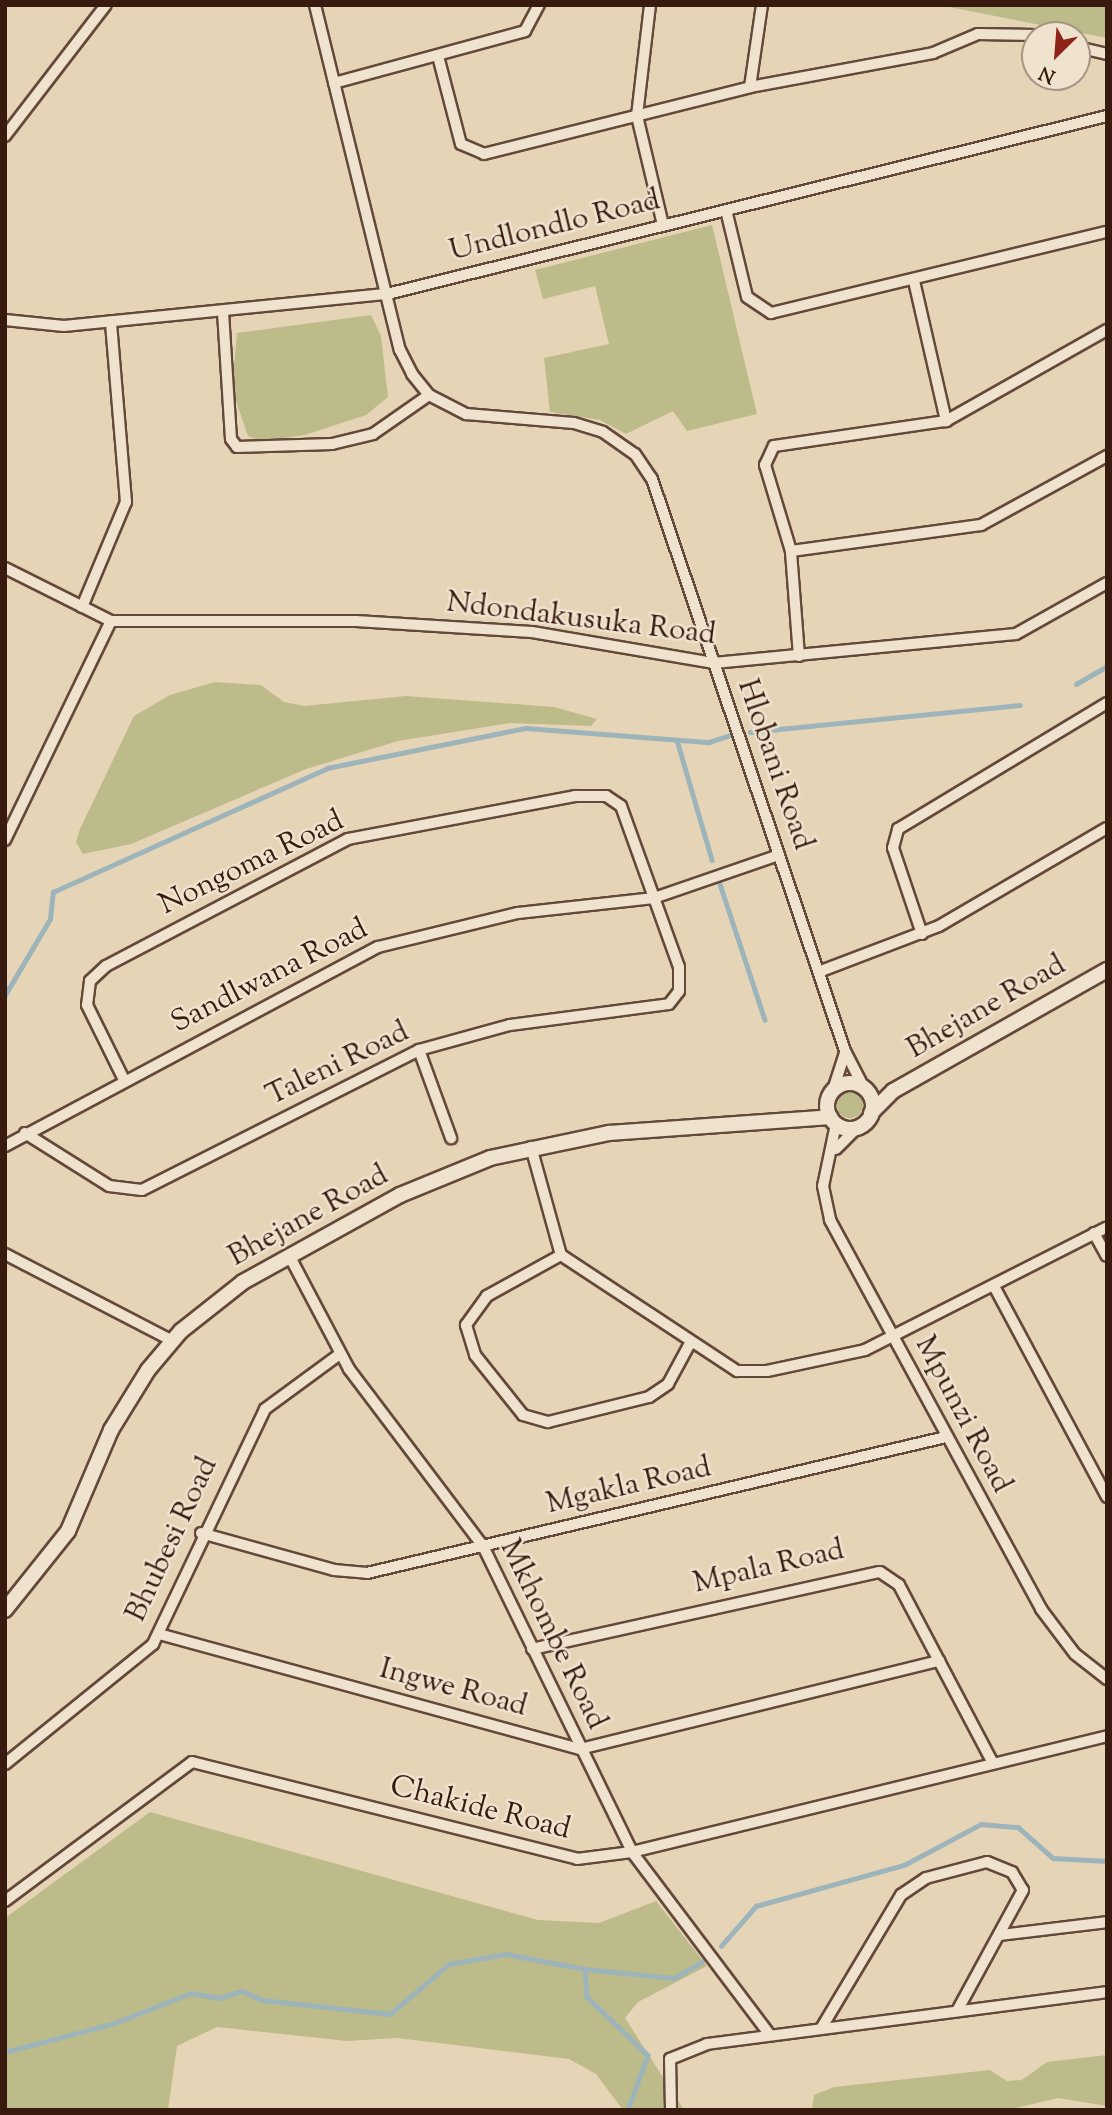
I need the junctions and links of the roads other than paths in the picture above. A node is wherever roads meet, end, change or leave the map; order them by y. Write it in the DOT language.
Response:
graph roads {
  1 [pos="106,5"];
  2 [pos="314,5"];
  3 [pos="539,5"];
  4 [pos="650,5"];
  5 [pos="762,5"];
  6 [pos="1021,34"];
  7 [pos="438,56"];
  8 [pos="334,83"];
  9 [pos="750,87"];
  10 [pos="1107,116"];
  11 [pos="637,117"];
  12 [pos="5,136"];
  13 [pos="726,210"];
  14 [pos="663,225"];
  15 [pos="1107,232"];
  16 [pos="914,281"];
  17 [pos="387,294"];
  18 [pos="223,312"];
  19 [pos="5,320"];
  20 [pos="111,322"];
  21 [pos="1107,330"];
  22 [pos="429,395"];
  23 [pos="946,421"];
  24 [pos="1107,456"];
  25 [pos="791,551"];
  26 [pos="5,568"];
  27 [pos="1107,583"];
  28 [pos="82,607"];
  29 [pos="111,621"];
  30 [pos="799,656"];
  31 [pos="714,663"];
  32 [pos="1107,703"];
  33 [pos="1107,828"];
  34 [pos="5,840"];
  35 [pos="779,855"];
  36 [pos="654,898"];
  37 [pos="922,934"];
  38 [pos="1107,970"];
  39 [pos="821,971"];
  40 [pos="419,1050"];
  41 [pos="845,1051"];
  42 [pos="124,1080"];
  43 [pos="865,1089"];
  44 [pos="893,1091"];
  45 [pos="830,1095"];
  46 [pos="872,1113"];
  47 [pos="799,1115"];
  48 [pos="833,1120"];
  49 [pos="858,1127"];
  50 [pos="25,1133"];
  51 [pos="450,1138"];
  52 [pos="5,1146"];
  53 [pos="531,1147"];
  54 [pos="834,1152"];
  55 [pos="1107,1227"];
  56 [pos="1094,1233"];
  57 [pos="5,1254"];
  58 [pos="561,1255"];
  59 [pos="1107,1256"];
  60 [pos="290,1257"];
  61 [pos="995,1288"];
  62 [pos="893,1337"];
  63 [pos="172,1340"];
  64 [pos="690,1345"];
  65 [pos="341,1354"];
  66 [pos="946,1437"];
  67 [pos="1107,1497"];
  68 [pos="201,1533"];
  69 [pos="483,1546"];
  70 [pos="5,1610"];
  71 [pos="159,1634"];
  72 [pos="532,1649"];
  73 [pos="939,1661"];
  74 [pos="1107,1679"];
  75 [pos="1107,1736"];
  76 [pos="580,1749"];
  77 [pos="993,1763"];
  78 [pos="5,1764"];
  79 [pos="632,1852"];
  80 [pos="5,1901"];
  81 [pos="1107,1922"];
  82 [pos="1000,1935"];
  83 [pos="1107,1992"];
  84 [pos="957,2011"];
  85 [pos="822,2028"];
  86 [pos="769,2034"];
  87 [pos="671,2110"];
  1 -- 12 [label="street"];
  2 -- 8 [label="street"];
  3 -- 7 [label="street"];
  4 -- 11 [label="street"];
  5 -- 9 [label="street"];
  6 -- 9 [label="street"];
  7 -- 8 [label="street"];
  7 -- 11 [label="street"];
  8 -- 17 [label="street"];
  9 -- 11 [label="street"];
  10 -- 13 [label="street, Undlondlo Road"];
  11 -- 14 [label="street"];
  13 -- 14 [label="street, Undlondlo Road"];
  13 -- 16 [label="street"];
  14 -- 17 [label="street, Undlondlo Road"];
  15 -- 16 [label="street"];
  16 -- 23 [label="street"];
  17 -- 18 [label="street, Undlondlo Road"];
  17 -- 22 [label="street"];
  18 -- 20 [label="street, Undlondlo Road"];
  18 -- 22 [label="street"];
  19 -- 20 [label="street, Undlondlo Road"];
  20 -- 28 [label="street"];
  21 -- 23 [label="street"];
  22 -- 31 [label="street, Hlobani Road"];
  23 -- 25 [label="street"];
  24 -- 25 [label="street"];
  25 -- 30 [label="street"];
  26 -- 28 [label="street, Ndondakusuka Road"];
  27 -- 30 [label="street, Ndondakusuka Road"];
  28 -- 29 [label="street, Ndondakusuka Road"];
  29 -- 31 [label="street, Ndondakusuka Road"];
  29 -- 34 [label="street"];
  30 -- 31 [label="street, Ndondakusuka Road"];
  31 -- 35 [label="street, Hlobani Road"];
  32 -- 37 [label="street"];
  33 -- 37 [label="street"];
  35 -- 36 [label="street, Sandlwana Road"];
  35 -- 39 [label="street, Hlobani Road"];
  36 -- 40 [label="street, Taleni Road"];
  36 -- 42 [label="street, Sandlwana Road"];
  36 -- 42 [label="street, Nongoma Road"];
  37 -- 39 [label="street"];
  38 -- 44 [label="street, Bhejane Road"];
  39 -- 41 [label="street, Hlobani Road"];
  40 -- 50 [label="street, Taleni Road"];
  40 -- 51 [label="street"];
  41 -- 43 [label="street, Hlobani Road"];
  41 -- 45 [label="street"];
  42 -- 50 [label="street, Sandlwana Road"];
  43 -- 44 [label="street, Bhejane Road"];
  43 -- 45 [label="street"];
  43 -- 46 [label="street"];
  44 -- 46 [label="street, Bhejane Road"];
  45 -- 47 [label="street, Bhejane Road"];
  45 -- 48 [label="street"];
  46 -- 49 [label="street"];
  47 -- 48 [label="street, Bhejane Road"];
  47 -- 53 [label="street, Bhejane Road"];
  48 -- 49 [label="street"];
  48 -- 54 [label="street, Mpunzi Road"];
  49 -- 54 [label="street"];
  50 -- 52 [label="street, Sandlwana Road"];
  53 -- 58 [label="street"];
  53 -- 60 [label="street, Bhejane Road"];
  54 -- 62 [label="street, Mpunzi Road"];
  55 -- 56 [label="street"];
  56 -- 59 [label="street"];
  56 -- 61 [label="street"];
  57 -- 63 [label="street"];
  58 -- 64 [label="street"];
  58 -- 64 [label="street"];
  60 -- 63 [label="street, Bhejane Road"];
  60 -- 65 [label="street, Mkhombe Road"];
  61 -- 62 [label="street"];
  61 -- 67 [label="street"];
  62 -- 64 [label="street"];
  62 -- 66 [label="street, Mpunzi Road"];
  63 -- 70 [label="street, Bhejane Road"];
  65 -- 68 [label="street, Bhubesi Road"];
  65 -- 69 [label="street, Mkhombe Road"];
  66 -- 69 [label="street, Mgakla Road"];
  66 -- 74 [label="street, Mpunzi Road"];
  68 -- 69 [label="street, Mgakla Road"];
  68 -- 71 [label="street, Bhubesi Road"];
  69 -- 72 [label="street, Mkhombe Road"];
  71 -- 76 [label="street, Ingwe Road"];
  71 -- 78 [label="street, Bhubesi Road"];
  72 -- 73 [label="street, Mpala Road"];
  72 -- 76 [label="street, Mkhombe Road"];
  73 -- 76 [label="street, Ingwe Road"];
  73 -- 77 [label="street, Mpala Road"];
  75 -- 77 [label="street, Chakide Road"];
  76 -- 79 [label="street, Mkhombe Road"];
  77 -- 79 [label="street, Chakide Road"];
  79 -- 80 [label="street, Chakide Road"];
  79 -- 86 [label="street, Mkhombe Road"];
  81 -- 82 [label="street"];
  82 -- 84 [label="street"];
  82 -- 85 [label="street"];
  83 -- 84 [label="street"];
  84 -- 85 [label="street"];
  85 -- 86 [label="street"];
  86 -- 87 [label="street"];
}
